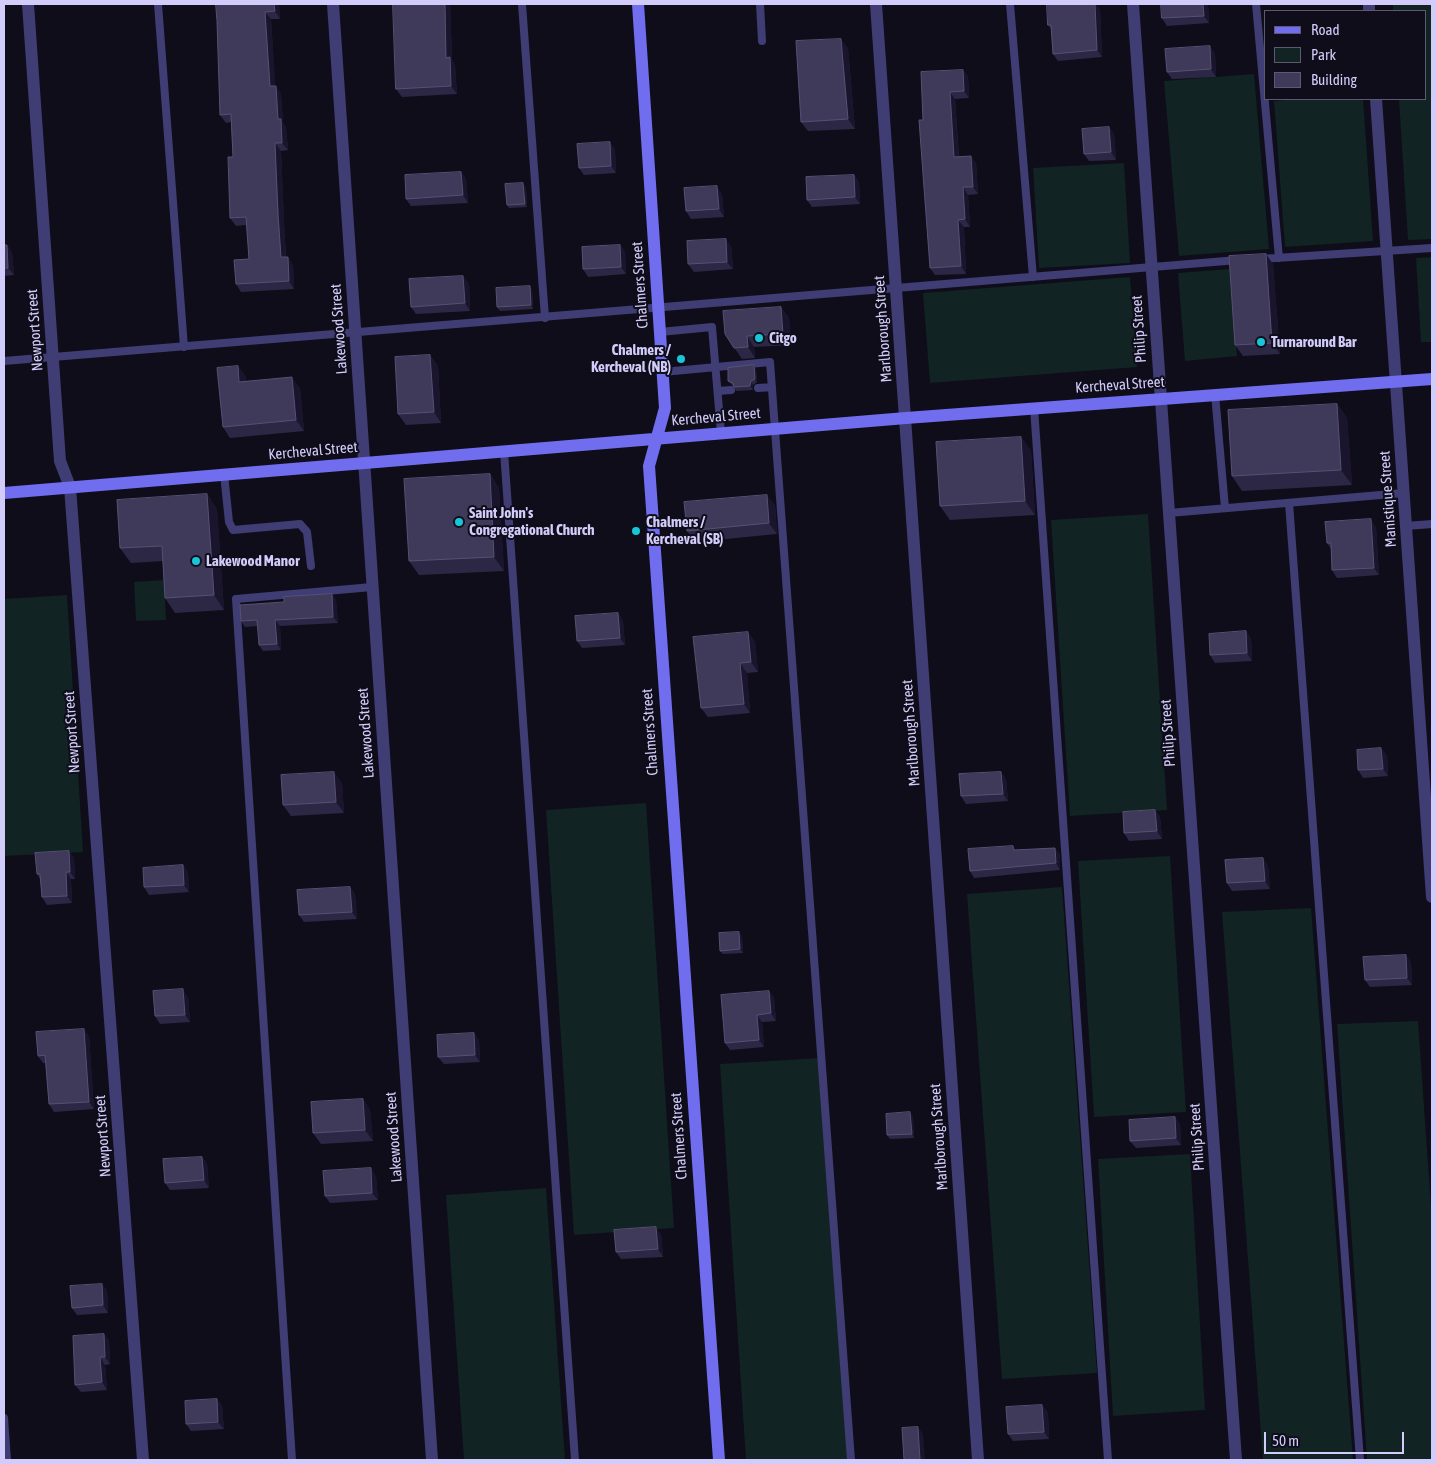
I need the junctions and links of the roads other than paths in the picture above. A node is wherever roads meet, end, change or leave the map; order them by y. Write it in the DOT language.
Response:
graph roads {
  1 [pos="28,4"];
  2 [pos="158,4"];
  3 [pos="333,4"];
  4 [pos="522,4"];
  5 [pos="638,4"];
  6 [pos="760,4"];
  7 [pos="876,4"];
  8 [pos="1010,4"];
  9 [pos="1133,4"];
  10 [pos="1256,4"];
  11 [pos="762,41"];
  12 [pos="1264,92"];
  13 [pos="1265,100"];
  14 [pos="1376,100"];
  15 [pos="1432,248"];
  16 [pos="1387,250"];
  17 [pos="1279,258"];
  18 [pos="1151,267"];
  19 [pos="1033,277"];
  20 [pos="896,289"];
  21 [pos="658,309"];
  22 [pos="545,318"];
  23 [pos="660,332"];
  24 [pos="355,333"];
  25 [pos="184,347"];
  26 [pos="53,357"];
  27 [pos="4,361"];
  28 [pos="716,367"];
  29 [pos="663,372"];
  30 [pos="1432,379"];
  31 [pos="1396,382"];
  32 [pos="772,387"];
  33 [pos="758,388"];
  34 [pos="731,390"];
  35 [pos="718,391"];
  36 [pos="1215,394"];
  37 [pos="1160,398"];
  38 [pos="1034,408"];
  39 [pos="906,418"];
  40 [pos="776,429"];
  41 [pos="721,433"];
  42 [pos="657,439"];
  43 [pos="504,451"];
  44 [pos="364,463"];
  45 [pos="224,474"];
  46 [pos="70,487"];
  47 [pos="4,492"];
  48 [pos="1404,493"];
  49 [pos="1289,503"];
  50 [pos="1225,508"];
  51 [pos="1169,513"];
  52 [pos="1432,524"];
  53 [pos="1406,526"];
  54 [pos="311,566"];
  55 [pos="372,587"];
  56 [pos="1432,897"];
  57 [pos="4,1418"];
  58 [pos="7,1460"];
  59 [pos="143,1460"];
  60 [pos="292,1460"];
  61 [pos="432,1460"];
  62 [pos="575,1460"];
  63 [pos="719,1460"];
  64 [pos="851,1460"];
  65 [pos="978,1460"];
  66 [pos="1108,1460"];
  67 [pos="1236,1460"];
  68 [pos="1360,1460"];
  1 -- 26 [label="street, Newport Street"];
  2 -- 25 [label="lane"];
  3 -- 24 [label="street, Lakewood Street"];
  4 -- 22 [label="lane"];
  5 -- 21 [label="street, Chalmers Street"];
  6 -- 11 [label="lane"];
  7 -- 20 [label="street, Marlborough Street"];
  8 -- 19 [label="lane"];
  9 -- 18 [label="street, Philip Street"];
  10 -- 12 [label="lane"];
  13 -- 17 [label="lane"];
  14 -- 16 [label="street, Manistique Street"];
  15 -- 16 [label="lane"];
  16 -- 17 [label="lane"];
  16 -- 31 [label="street, Manistique Street"];
  17 -- 18 [label="lane"];
  18 -- 19 [label="lane"];
  18 -- 37 [label="street, Philip Street"];
  19 -- 20 [label="lane"];
  20 -- 21 [label="lane"];
  20 -- 39 [label="street, Marlborough Street"];
  21 -- 22 [label="lane"];
  21 -- 23 [label="street, Chalmers Street"];
  22 -- 24 [label="lane"];
  23 -- 28 [label="lane"];
  23 -- 29 [label="street, Chalmers Street"];
  24 -- 25 [label="lane"];
  24 -- 44 [label="street, Lakewood Street"];
  25 -- 26 [label="lane"];
  26 -- 27 [label="lane"];
  26 -- 46 [label="street, Newport Street"];
  28 -- 29 [label="lane"];
  28 -- 32 [label="lane"];
  28 -- 35 [label="lane"];
  29 -- 42 [label="street, Chalmers Street"];
  30 -- 31 [label="street, Kercheval Street"];
  31 -- 36 [label="street, Kercheval Street"];
  31 -- 48 [label="street, Manistique Street"];
  32 -- 33 [label="lane"];
  32 -- 40 [label="lane"];
  34 -- 35 [label="lane"];
  35 -- 41 [label="lane"];
  36 -- 37 [label="street, Kercheval Street"];
  36 -- 50 [label="lane"];
  37 -- 38 [label="street, Kercheval Street"];
  37 -- 51 [label="street, Philip Street"];
  38 -- 39 [label="street, Kercheval Street"];
  38 -- 66 [label="lane"];
  39 -- 40 [label="street, Kercheval Street"];
  39 -- 65 [label="street, Marlborough Street"];
  40 -- 41 [label="street, Kercheval Street"];
  40 -- 64 [label="lane"];
  41 -- 42 [label="street, Kercheval Street"];
  42 -- 43 [label="street, Kercheval Street"];
  42 -- 63 [label="street, Chalmers Street"];
  43 -- 44 [label="street, Kercheval Street"];
  43 -- 62 [label="lane"];
  44 -- 45 [label="street, Kercheval Street"];
  44 -- 55 [label="street, Lakewood Street"];
  45 -- 46 [label="street, Kercheval Street"];
  45 -- 54 [label="lane"];
  46 -- 47 [label="street, Kercheval Street"];
  46 -- 59 [label="street, Newport Street"];
  48 -- 49 [label="lane"];
  48 -- 53 [label="street, Manistique Street"];
  49 -- 50 [label="lane"];
  49 -- 68 [label="lane"];
  50 -- 51 [label="lane"];
  51 -- 67 [label="street, Philip Street"];
  52 -- 53 [label="lane"];
  53 -- 56 [label="street, Manistique Street"];
  55 -- 60 [label="lane"];
  55 -- 61 [label="street, Lakewood Street"];
  57 -- 58 [label="lane"];
}
